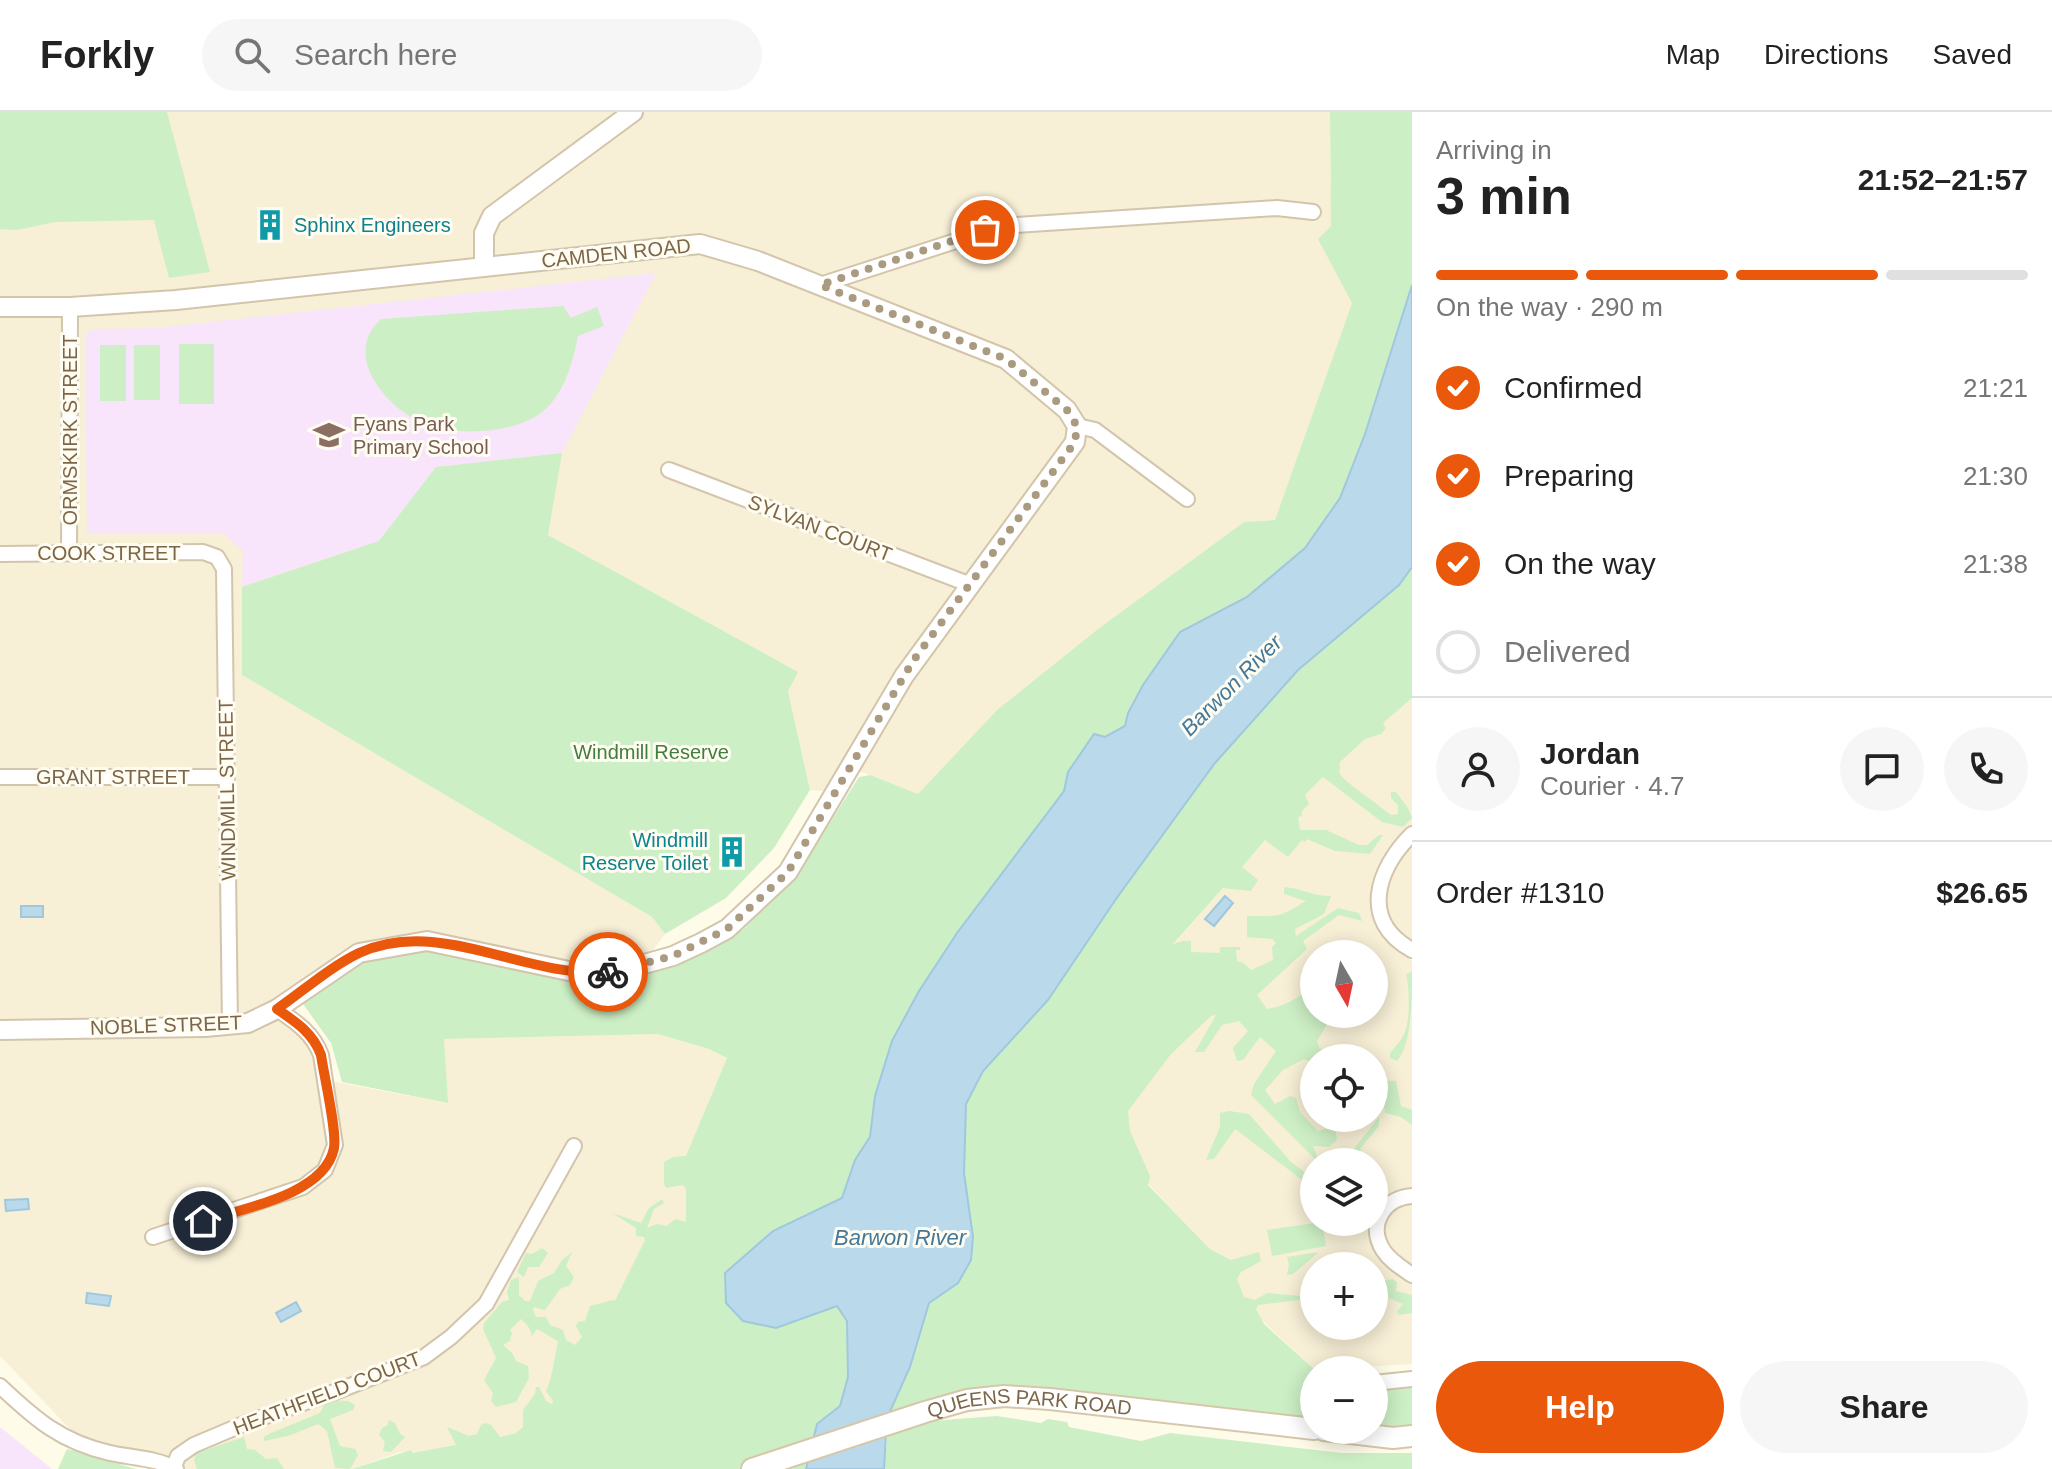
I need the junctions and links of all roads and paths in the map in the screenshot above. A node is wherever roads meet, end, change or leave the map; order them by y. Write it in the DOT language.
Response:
graph roads {
  1 [pos="633,112"];
  2 [pos="1313,212"];
  3 [pos="484,267"];
  4 [pos="820,285"];
  5 [pos="0,307"];
  6 [pos="70,307"];
  7 [pos="1077,426"];
  8 [pos="669,470"];
  9 [pos="1187,499"];
  10 [pos="69,553"];
  11 [pos="0,554"];
  12 [pos="217,557"];
  13 [pos="971,585"];
  14 [pos="0,777"];
  15 [pos="226,777"];
  16 [pos="1412,834"];
  17 [pos="1412,950"];
  18 [pos="277,1009"];
  19 [pos="230,1026"];
  20 [pos="0,1030"];
  21 [pos="574,1146"];
  22 [pos="1412,1196"];
  23 [pos="153,1237"];
  24 [pos="1412,1275"];
  25 [pos="1412,1379"];
  26 [pos="1388,1382"];
  27 [pos="0,1386"];
  28 [pos="1300,1427"];
  29 [pos="1412,1436"];
  30 [pos="1388,1437"];
  31 [pos="175,1468"];
  32 [pos="752,1469"];
  1 -- 3 [label="street"];
  2 -- 4 [label="street"];
  3 -- 4 [label="street, CAMDEN ROAD"];
  3 -- 6 [label="street, CAMDEN ROAD"];
  4 -- 7 [label="street, CAMDEN ROAD"];
  5 -- 6 [label="street, CAMDEN ROAD"];
  6 -- 10 [label="street, ORMSKIRK STREET"];
  7 -- 9 [label="street"];
  7 -- 13 [label="street, NOBLE STREET"];
  8 -- 13 [label="street, SYLVAN COURT"];
  10 -- 11 [label="street, COOK STREET"];
  10 -- 12 [label="street, COOK STREET"];
  12 -- 15 [label="street, WINDMILL STREET"];
  13 -- 18 [label="street, NOBLE STREET"];
  14 -- 15 [label="street, GRANT STREET"];
  15 -- 19 [label="street, WINDMILL STREET"];
  16 -- 17 [label="street"];
  18 -- 19 [label="street, NOBLE STREET"];
  18 -- 23 [label="street"];
  19 -- 20 [label="street, NOBLE STREET"];
  21 -- 31 [label="street, HEATHFIELD COURT"];
  22 -- 24 [label="street"];
  25 -- 26 [label="street"];
  27 -- 31 [label="street"];
  28 -- 32 [label="main road, QUEENS PARK ROAD"];
  29 -- 30 [label="main road"];
}
